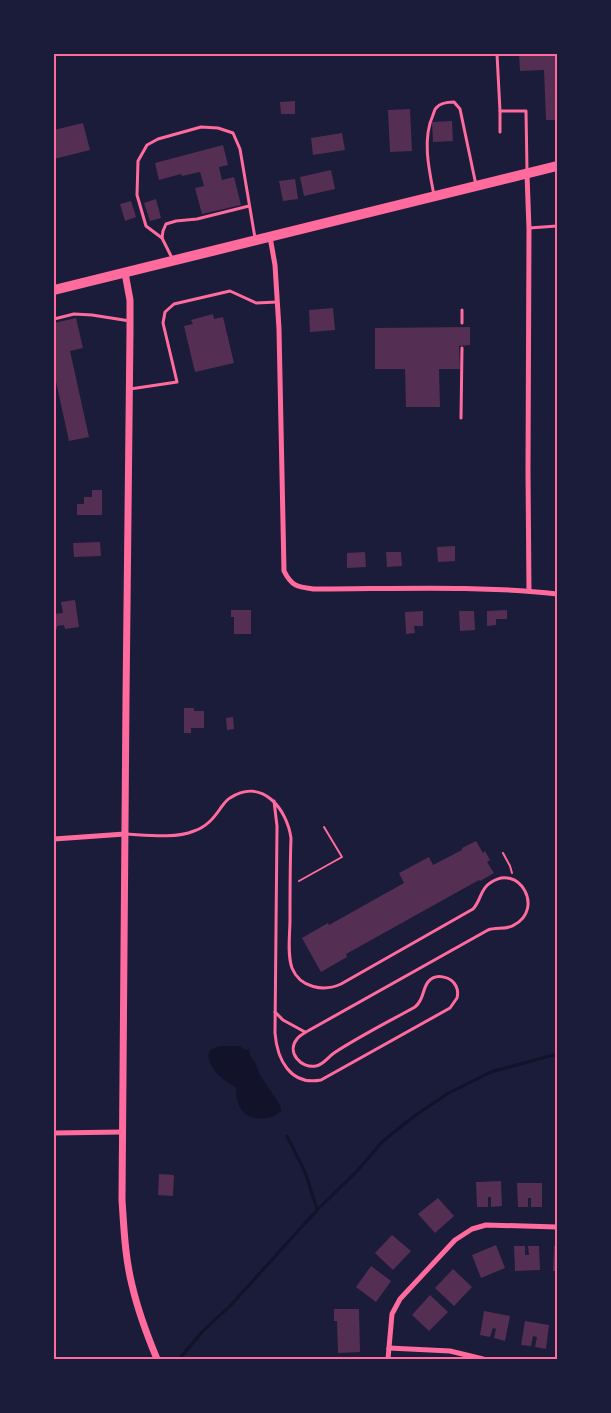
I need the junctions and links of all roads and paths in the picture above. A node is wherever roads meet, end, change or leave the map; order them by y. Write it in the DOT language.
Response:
graph roads {
  1 [pos="497,54"];
  2 [pos="500,111"];
  3 [pos="500,132"];
  4 [pos="557,166"];
  5 [pos="527,173"];
  6 [pos="476,186"];
  7 [pos="435,196"];
  8 [pos="249,206"];
  9 [pos="557,226"];
  10 [pos="529,228"];
  11 [pos="270,237"];
  12 [pos="162,238"];
  13 [pos="255,241"];
  14 [pos="174,261"];
  15 [pos="125,273"];
  16 [pos="54,290"];
  17 [pos="278,302"];
  18 [pos="462,310"];
  19 [pos="54,319"];
  20 [pos="130,321"];
  21 [pos="462,323"];
  22 [pos="462,348"];
  23 [pos="130,389"];
  24 [pos="461,418"];
  25 [pos="529,591"];
  26 [pos="557,594"];
  27 [pos="274,801"];
  28 [pos="324,826"];
  29 [pos="125,834"];
  30 [pos="54,839"];
  31 [pos="503,853"];
  32 [pos="514,880"];
  33 [pos="299,881"];
  34 [pos="275,1012"];
  35 [pos="306,1032"];
  36 [pos="122,1132"];
  37 [pos="54,1133"];
  38 [pos="557,1227"];
  39 [pos="389,1348"];
  40 [pos="157,1359"];
  41 [pos="388,1359"];
  42 [pos="483,1359"];
  1 -- 2 [label="lane"];
  2 -- 3 [label="lane"];
  2 -- 5 [label="lane"];
  4 -- 5 [label="highway"];
  5 -- 6 [label="highway"];
  5 -- 10 [label="street"];
  6 -- 7 [label="highway"];
  6 -- 7 [label="lane"];
  7 -- 11 [label="highway"];
  8 -- 12 [label="lane"];
  8 -- 12 [label="lane"];
  8 -- 13 [label="lane"];
  9 -- 10 [label="lane"];
  10 -- 25 [label="street"];
  11 -- 13 [label="highway"];
  11 -- 17 [label="street"];
  12 -- 14 [label="lane"];
  13 -- 14 [label="highway"];
  14 -- 15 [label="highway"];
  15 -- 16 [label="highway"];
  15 -- 20 [label="street"];
  17 -- 23 [label="lane"];
  17 -- 25 [label="street"];
  18 -- 21 [label="lane"];
  19 -- 20 [label="lane"];
  20 -- 23 [label="street"];
  22 -- 24 [label="lane"];
  23 -- 29 [label="street"];
  25 -- 26 [label="street"];
  27 -- 29 [label="lane"];
  27 -- 32 [label="lane"];
  27 -- 34 [label="lane"];
  28 -- 33 [label="path"];
  29 -- 30 [label="street"];
  29 -- 36 [label="street"];
  31 -- 32 [label="path"];
  32 -- 35 [label="lane"];
  34 -- 35 [label="lane"];
  34 -- 35 [label="lane"];
  36 -- 37 [label="street"];
  36 -- 40 [label="street"];
  38 -- 39 [label="street"];
  39 -- 41 [label="street"];
  39 -- 42 [label="street"];
}
